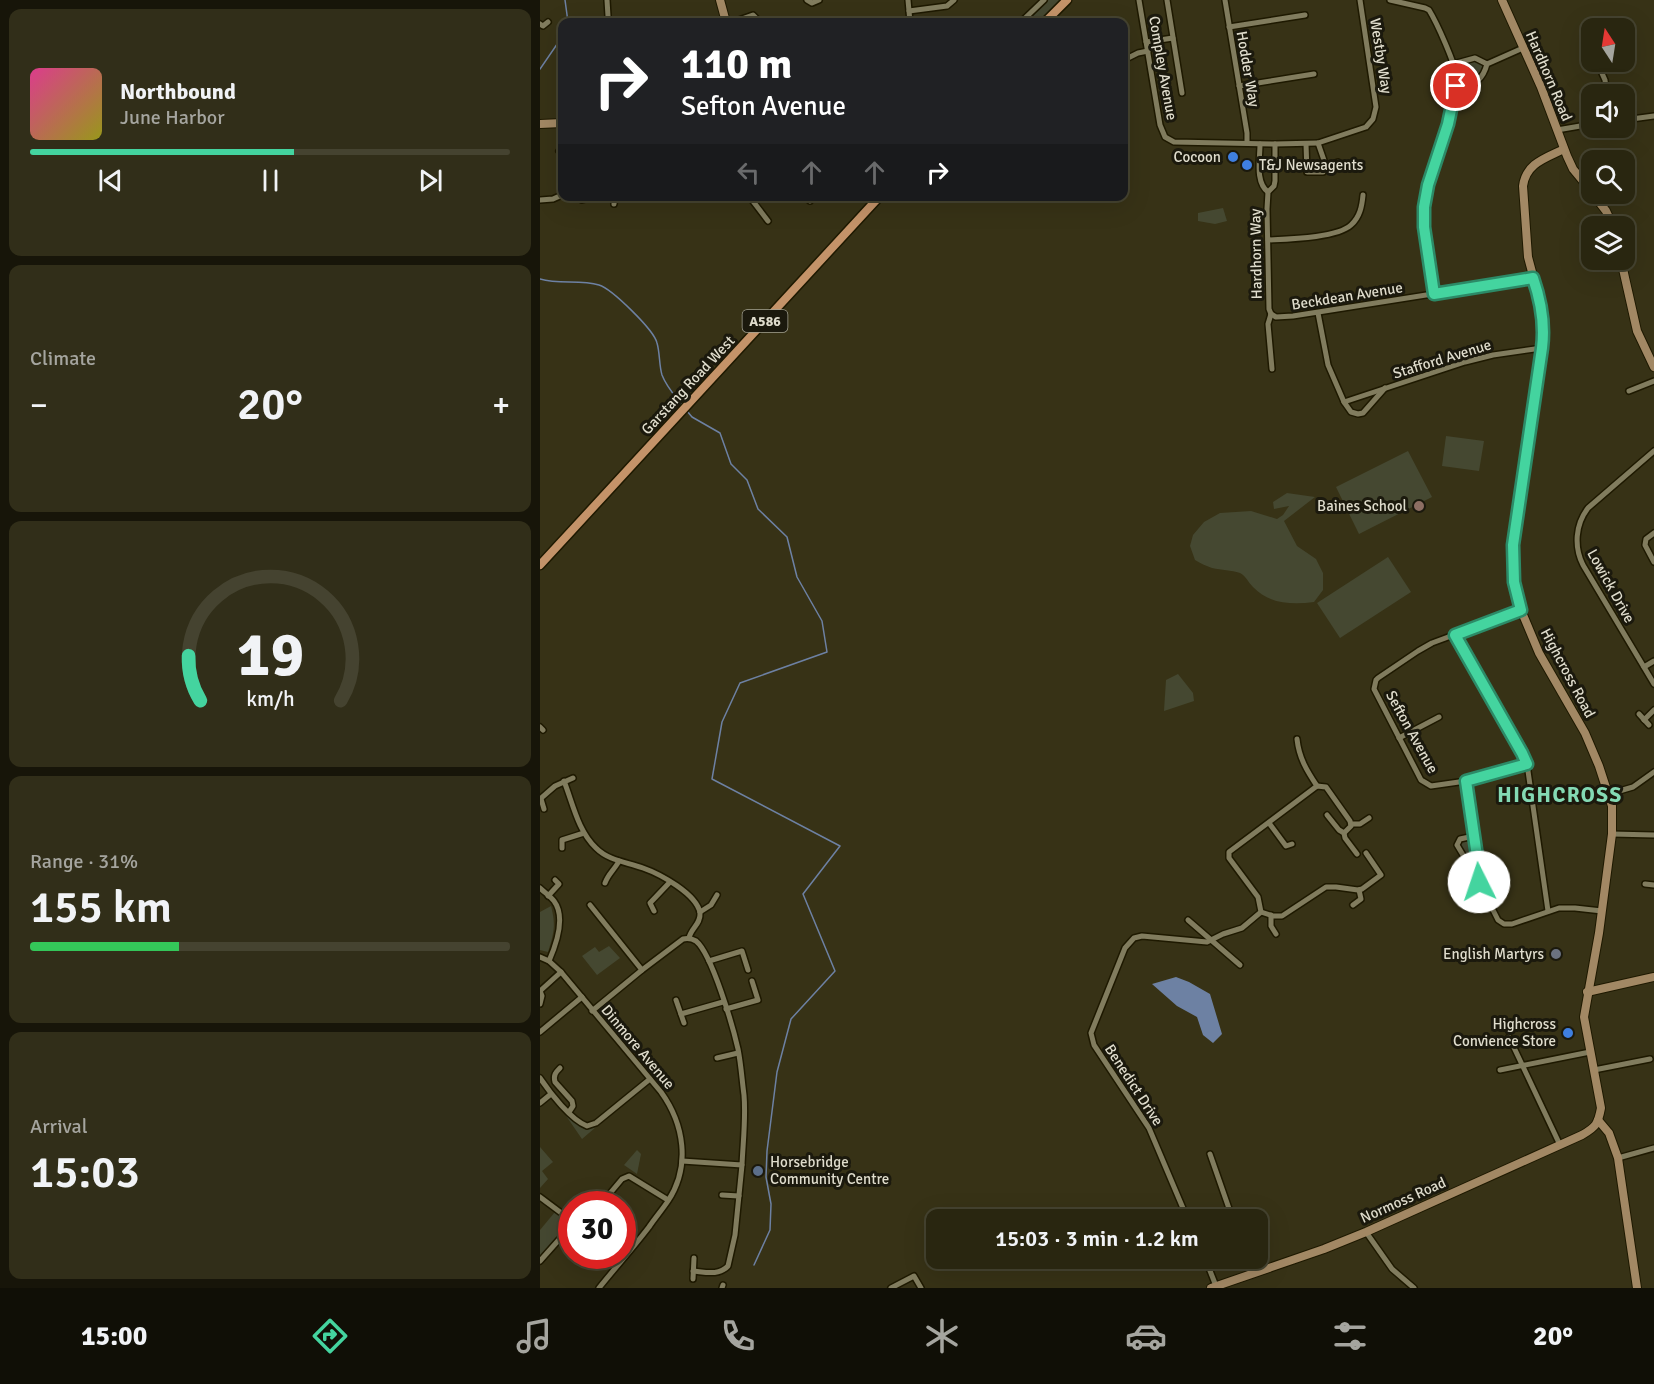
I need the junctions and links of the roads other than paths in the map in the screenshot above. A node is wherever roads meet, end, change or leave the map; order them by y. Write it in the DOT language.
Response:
graph roads {
  1 [pos="607,0"];
  2 [pos="720,0"];
  3 [pos="807,0"];
  4 [pos="819,0"];
  5 [pos="908,0"];
  6 [pos="954,0"];
  7 [pos="1044,0"];
  8 [pos="1067,0"];
  9 [pos="1139,0"];
  10 [pos="1168,0"];
  11 [pos="1225,0"];
  12 [pos="1360,0"];
  13 [pos="1390,0"];
  14 [pos="1502,0"];
  15 [pos="909,11"];
  16 [pos="1305,15"];
  17 [pos="608,18"];
  18 [pos="725,18"];
  19 [pos="910,18"];
  20 [pos="1025,18"];
  21 [pos="1049,18"];
  22 [pos="1229,27"];
  23 [pos="1173,38"];
  24 [pos="1146,42"];
  25 [pos="1523,48"];
  26 [pos="1148,51"];
  27 [pos="1128,58"];
  28 [pos="1487,63"];
  29 [pos="1453,64"];
  30 [pos="1314,74"];
  31 [pos="1239,86"];
  32 [pos="1456,90"];
  33 [pos="1182,93"];
  34 [pos="1654,116"];
  35 [pos="1635,119"];
  36 [pos="540,124"];
  37 [pos="558,124"];
  38 [pos="1581,126"];
  39 [pos="1557,130"];
  40 [pos="1247,142"];
  41 [pos="1318,143"];
  42 [pos="1260,144"];
  43 [pos="1275,144"];
  44 [pos="1306,144"];
  45 [pos="1564,149"];
  46 [pos="1338,162"];
  47 [pos="1323,172"];
  48 [pos="1581,178"];
  49 [pos="1268,192"];
  50 [pos="1363,195"];
  51 [pos="558,197"];
  52 [pos="540,200"];
  53 [pos="614,201"];
  54 [pos="753,201"];
  55 [pos="875,201"];
  56 [pos="614,204"];
  57 [pos="768,221"];
  58 [pos="1268,240"];
  59 [pos="1623,270"];
  60 [pos="1533,278"];
  61 [pos="1434,294"];
  62 [pos="1318,313"];
  63 [pos="1271,314"];
  64 [pos="1542,348"];
  65 [pos="1654,367"];
  66 [pos="1272,369"];
  67 [pos="1654,381"];
  68 [pos="1385,388"];
  69 [pos="1636,396"];
  70 [pos="1344,402"];
  71 [pos="1654,451"];
  72 [pos="1654,533"];
  73 [pos="1654,562"];
  74 [pos="540,565"];
  75 [pos="1521,610"];
  76 [pos="1455,635"];
  77 [pos="1654,661"];
  78 [pos="1644,667"];
  79 [pos="1654,684"];
  80 [pos="1654,710"];
  81 [pos="1639,714"];
  82 [pos="1438,717"];
  83 [pos="1644,720"];
  84 [pos="1649,725"];
  85 [pos="1399,738"];
  86 [pos="1298,739"];
  87 [pos="1290,746"];
  88 [pos="1298,747"];
  89 [pos="1527,764"];
  90 [pos="1654,772"];
  91 [pos="573,778"];
  92 [pos="1466,781"];
  93 [pos="564,782"];
  94 [pos="1317,786"];
  95 [pos="1609,794"];
  96 [pos="540,799"];
  97 [pos="544,809"];
  98 [pos="1327,814"];
  99 [pos="1369,818"];
  100 [pos="1269,823"];
  101 [pos="1352,824"];
  102 [pos="584,833"];
  103 [pos="1344,833"];
  104 [pos="1612,834"];
  105 [pos="555,835"];
  106 [pos="1654,835"];
  107 [pos="1474,836"];
  108 [pos="561,840"];
  109 [pos="1292,844"];
  110 [pos="1286,846"];
  111 [pos="562,848"];
  112 [pos="1281,852"];
  113 [pos="1366,853"];
  114 [pos="1356,854"];
  115 [pos="619,861"];
  116 [pos="1381,875"];
  117 [pos="555,880"];
  118 [pos="670,882"];
  119 [pos="1386,882"];
  120 [pos="1479,882"];
  121 [pos="605,883"];
  122 [pos="1645,884"];
  123 [pos="1654,885"];
  124 [pos="540,888"];
  125 [pos="1359,890"];
  126 [pos="717,895"];
  127 [pos="548,896"];
  128 [pos="590,905"];
  129 [pos="1353,905"];
  130 [pos="654,911"];
  131 [pos="1548,911"];
  132 [pos="1602,911"];
  133 [pos="700,912"];
  134 [pos="1261,912"];
  135 [pos="597,914"];
  136 [pos="1271,915"];
  137 [pos="591,919"];
  138 [pos="1188,920"];
  139 [pos="1276,934"];
  140 [pos="689,938"];
  141 [pos="1211,940"];
  142 [pos="540,957"];
  143 [pos="549,961"];
  144 [pos="709,961"];
  145 [pos="1240,965"];
  146 [pos="642,969"];
  147 [pos="748,970"];
  148 [pos="561,972"];
  149 [pos="1654,977"];
  150 [pos="752,981"];
  151 [pos="1587,992"];
  152 [pos="582,998"];
  153 [pos="676,1000"];
  154 [pos="723,1002"];
  155 [pos="540,1004"];
  156 [pos="726,1010"];
  157 [pos="592,1011"];
  158 [pos="681,1014"];
  159 [pos="684,1023"];
  160 [pos="540,1032"];
  161 [pos="1509,1038"];
  162 [pos="1590,1052"];
  163 [pos="738,1053"];
  164 [pos="717,1058"];
  165 [pos="1650,1059"];
  166 [pos="1522,1065"];
  167 [pos="560,1068"];
  168 [pos="1500,1070"];
  169 [pos="1594,1070"];
  170 [pos="540,1078"];
  171 [pos="650,1079"];
  172 [pos="551,1094"];
  173 [pos="578,1096"];
  174 [pos="572,1101"];
  175 [pos="540,1103"];
  176 [pos="569,1112"];
  177 [pos="1599,1120"];
  178 [pos="1560,1145"];
  179 [pos="1654,1148"];
  180 [pos="1210,1154"];
  181 [pos="1618,1158"];
  182 [pos="682,1161"];
  183 [pos="742,1165"];
  184 [pos="612,1191"];
  185 [pos="722,1195"];
  186 [pos="739,1196"];
  187 [pos="540,1197"];
  188 [pos="668,1200"];
  189 [pos="1183,1209"];
  190 [pos="1229,1209"];
  191 [pos="558,1212"];
  192 [pos="1366,1232"];
  193 [pos="558,1240"];
  194 [pos="694,1258"];
  195 [pos="540,1262"];
  196 [pos="1208,1269"];
  197 [pos="1250,1269"];
  198 [pos="693,1271"];
  199 [pos="1252,1274"];
  200 [pos="693,1279"];
  201 [pos="1214,1287"];
  202 [pos="598,1288"];
  203 [pos="891,1288"];
  204 [pos="921,1288"];
  205 [pos="1414,1288"];
  206 [pos="1637,1288"];
  1 -- 17 [label="street"];
  2 -- 18 [label="street"];
  3 -- 4 [label="street"];
  5 -- 15 [label="street"];
  6 -- 15 [label="street"];
  7 -- 20 [label="street"];
  8 -- 21 [label="main road"];
  9 -- 24 [label="street, Compley Avenue"];
  10 -- 23 [label="street"];
  11 -- 22 [label="street, Hodder Way"];
  12 -- 41 [label="street, Westby Way"];
  13 -- 29 [label="street"];
  14 -- 25 [label="street, Hardhorn Road"];
  15 -- 19 [label="street"];
  16 -- 22 [label="street"];
  22 -- 31 [label="street, Hodder Way"];
  23 -- 24 [label="street"];
  23 -- 33 [label="street"];
  24 -- 26 [label="street, Compley Avenue"];
  25 -- 28 [label="street"];
  25 -- 39 [label="street, Hardhorn Road"];
  26 -- 27 [label="street"];
  26 -- 40 [label="street, Compley Avenue"];
  28 -- 29 [label="street"];
  28 -- 32 [label="street"];
  29 -- 32 [label="street"];
  30 -- 31 [label="street"];
  31 -- 40 [label="street, Hodder Way"];
  32 -- 61 [label="street"];
  34 -- 35 [label="street"];
  36 -- 37 [label="street"];
  38 -- 39 [label="street"];
  39 -- 45 [label="street, Hardhorn Road"];
  40 -- 42 [label="street, Compley Avenue"];
  41 -- 44 [label="street, Westby Way"];
  41 -- 46 [label="street"];
  42 -- 43 [label="street, Compley Avenue"];
  42 -- 49 [label="street, Hardhorn Way"];
  43 -- 44 [label="street, Westby Way"];
  43 -- 49 [label="street, Hardhorn Way"];
  44 -- 47 [label="street"];
  45 -- 48 [label="street, Hardhorn Road"];
  45 -- 60 [label="street, Highcross Road"];
  49 -- 58 [label="street, Hardhorn Way"];
  50 -- 58 [label="street"];
  51 -- 52 [label="street"];
  53 -- 56 [label="street"];
  54 -- 57 [label="street"];
  55 -- 74 [label="main road, Garstang Road West / A586"];
  58 -- 63 [label="street, Hardhorn Way"];
  59 -- 65 [label="street"];
  60 -- 61 [label="street, Beckdean Avenue"];
  60 -- 64 [label="street, Highcross Road"];
  61 -- 62 [label="street, Beckdean Avenue"];
  62 -- 63 [label="street, Beckdean Avenue"];
  62 -- 70 [label="street"];
  63 -- 66 [label="street, Hardhorn Way"];
  64 -- 68 [label="street, Stafford Avenue"];
  64 -- 75 [label="street, Highcross Road"];
  67 -- 69 [label="street"];
  68 -- 70 [label="street, Stafford Avenue"];
  68 -- 70 [label="street, Stafford Avenue"];
  71 -- 78 [label="street, Lowick Drive"];
  72 -- 73 [label="street"];
  75 -- 76 [label="street, Sefton Avenue"];
  75 -- 95 [label="street, Highcross Road"];
  76 -- 85 [label="street, Sefton Avenue"];
  76 -- 89 [label="street"];
  77 -- 78 [label="street"];
  78 -- 79 [label="street, Lowick Drive"];
  80 -- 83 [label="street"];
  81 -- 83 [label="street"];
  82 -- 85 [label="street"];
  83 -- 84 [label="street"];
  85 -- 92 [label="street, Sefton Avenue"];
  86 -- 88 [label="street"];
  87 -- 88 [label="street"];
  88 -- 94 [label="street"];
  89 -- 92 [label="street, Sefton Avenue"];
  89 -- 131 [label="street"];
  90 -- 95 [label="street"];
  91 -- 93 [label="street"];
  92 -- 107 [label="street"];
  93 -- 96 [label="street"];
  93 -- 102 [label="street"];
  94 -- 100 [label="street"];
  94 -- 101 [label="street"];
  95 -- 104 [label="street, Highcross Road"];
  96 -- 97 [label="street"];
  98 -- 103 [label="street"];
  99 -- 101 [label="street"];
  100 -- 110 [label="street"];
  100 -- 134 [label="street"];
  101 -- 103 [label="street"];
  102 -- 108 [label="street"];
  102 -- 115 [label="street"];
  103 -- 114 [label="street"];
  104 -- 106 [label="street"];
  104 -- 132 [label="street, Highcross Road"];
  105 -- 108 [label="street"];
  107 -- 120 [label="street"];
  107 -- 120 [label="street"];
  108 -- 111 [label="street"];
  109 -- 110 [label="street"];
  110 -- 112 [label="street"];
  113 -- 116 [label="street"];
  115 -- 118 [label="street"];
  115 -- 121 [label="street"];
  116 -- 119 [label="street"];
  116 -- 125 [label="street"];
  117 -- 127 [label="street"];
  118 -- 130 [label="street"];
  118 -- 133 [label="street"];
  120 -- 131 [label="street"];
  122 -- 123 [label="street"];
  124 -- 127 [label="street"];
  125 -- 129 [label="street"];
  125 -- 136 [label="street"];
  126 -- 133 [label="street"];
  127 -- 143 [label="street"];
  128 -- 135 [label="street"];
  131 -- 132 [label="street"];
  132 -- 151 [label="street, Highcross Road"];
  133 -- 140 [label="street"];
  134 -- 136 [label="street"];
  134 -- 141 [label="street, Benedict Drive"];
  135 -- 137 [label="street"];
  135 -- 146 [label="street"];
  136 -- 139 [label="street"];
  138 -- 141 [label="street"];
  140 -- 144 [label="street"];
  140 -- 146 [label="street"];
  141 -- 145 [label="street"];
  141 -- 189 [label="street, Benedict Drive"];
  142 -- 143 [label="street, Dinmore Avenue"];
  143 -- 148 [label="street, Dinmore Avenue"];
  144 -- 147 [label="street"];
  144 -- 154 [label="street"];
  146 -- 157 [label="street"];
  148 -- 152 [label="street, Dinmore Avenue"];
  148 -- 155 [label="street"];
  149 -- 151 [label="street"];
  150 -- 156 [label="street"];
  151 -- 162 [label="street, Highcross Road"];
  152 -- 157 [label="street, Dinmore Avenue"];
  152 -- 160 [label="street"];
  153 -- 158 [label="street"];
  154 -- 156 [label="street"];
  154 -- 158 [label="street"];
  156 -- 163 [label="street"];
  157 -- 171 [label="street, Dinmore Avenue"];
  158 -- 159 [label="street"];
  161 -- 166 [label="street"];
  162 -- 166 [label="street"];
  162 -- 169 [label="street, Highcross Road"];
  163 -- 164 [label="street"];
  163 -- 183 [label="street"];
  165 -- 169 [label="street"];
  166 -- 168 [label="street"];
  166 -- 178 [label="street"];
  167 -- 174 [label="street"];
  169 -- 177 [label="street, Highcross Road"];
  170 -- 172 [label="street"];
  171 -- 176 [label="street"];
  171 -- 182 [label="street, Dinmore Avenue"];
  172 -- 175 [label="street"];
  172 -- 176 [label="street"];
  173 -- 174 [label="street"];
  174 -- 176 [label="street"];
  177 -- 178 [label="street, Normoss Road"];
  177 -- 181 [label="street"];
  178 -- 192 [label="street, Normoss Road"];
  179 -- 181 [label="street"];
  180 -- 190 [label="street"];
  181 -- 206 [label="street"];
  182 -- 183 [label="street"];
  182 -- 188 [label="street, Dinmore Avenue"];
  183 -- 186 [label="street"];
  184 -- 188 [label="street"];
  185 -- 186 [label="street"];
  186 -- 198 [label="street"];
  187 -- 191 [label="street"];
  188 -- 202 [label="street, Dinmore Avenue"];
  192 -- 199 [label="street, Normoss Road"];
  192 -- 205 [label="street"];
  193 -- 195 [label="street"];
  194 -- 198 [label="street"];
  196 -- 201 [label="street"];
  197 -- 199 [label="street"];
  198 -- 200 [label="street"];
  199 -- 201 [label="street, Normoss Road"];
  203 -- 204 [label="street"];
}
